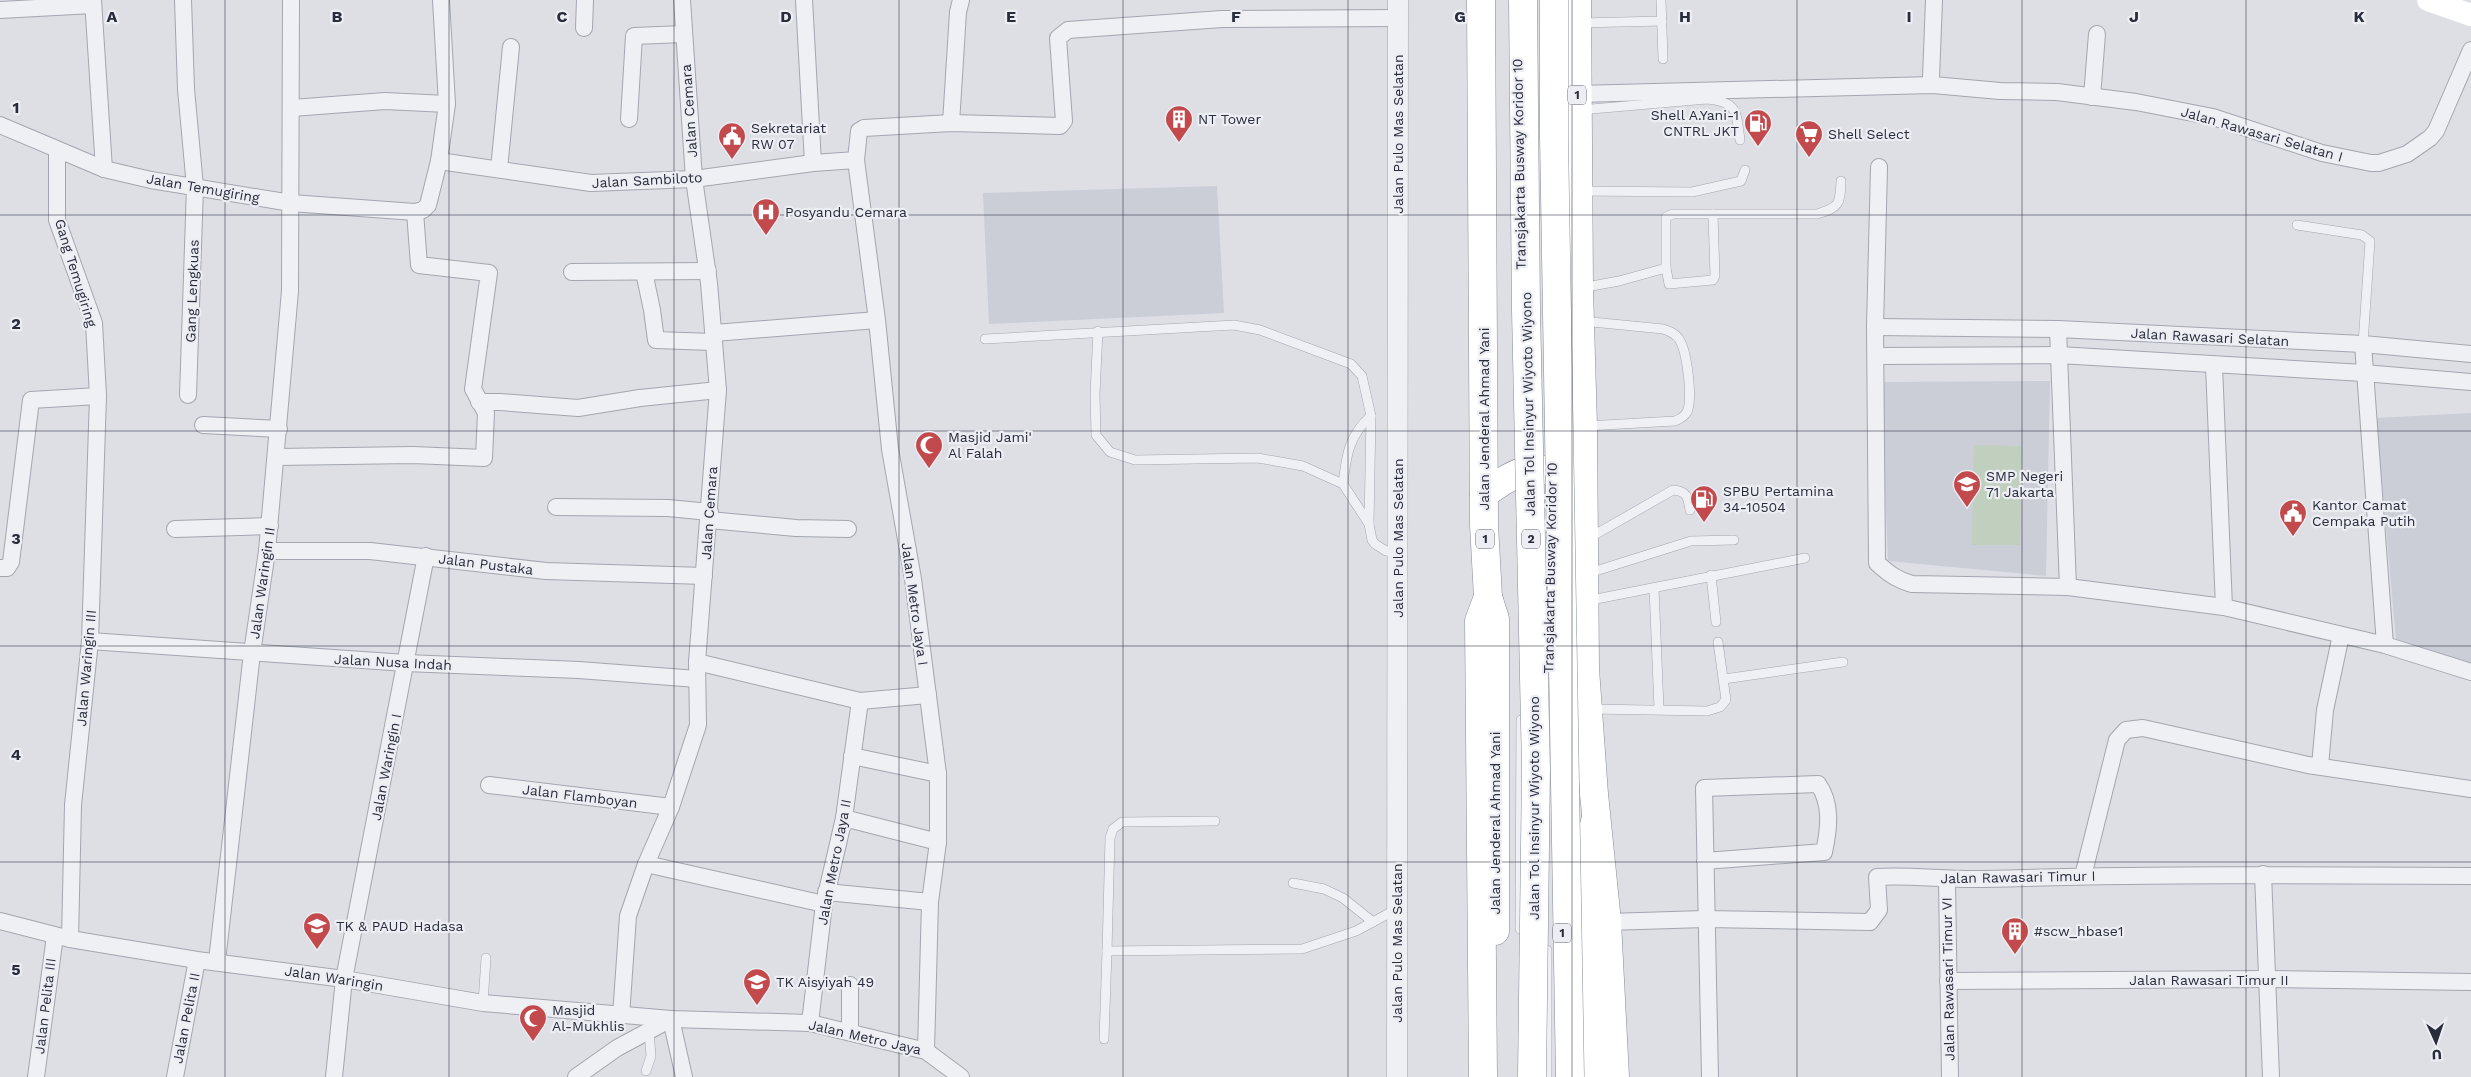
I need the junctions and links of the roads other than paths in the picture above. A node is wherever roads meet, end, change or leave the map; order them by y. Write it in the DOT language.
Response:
graph roads {
  1 [pos="183,0"];
  2 [pos="290,0"];
  3 [pos="441,0"];
  4 [pos="585,0"];
  5 [pos="682,0"];
  6 [pos="804,0"];
  7 [pos="961,0"];
  8 [pos="1481,0"];
  9 [pos="1517,0"];
  10 [pos="1523,0"];
  11 [pos="1549,0"];
  12 [pos="1554,0"];
  13 [pos="1661,0"];
  14 [pos="1934,0"];
  15 [pos="2428,0"];
  16 [pos="93,3"];
  17 [pos="1398,9"];
  18 [pos="0,10"];
  19 [pos="1577,11"];
  20 [pos="2467,11"];
  21 [pos="1662,22"];
  22 [pos="584,28"];
  23 [pos="684,34"];
  24 [pos="2097,34"];
  25 [pos="511,47"];
  26 [pos="2471,50"];
  27 [pos="1663,59"];
  28 [pos="1932,85"];
  29 [pos="2092,96"];
  30 [pos="1577,102"];
  31 [pos="447,104"];
  32 [pos="292,108"];
  33 [pos="629,119"];
  34 [pos="951,123"];
  35 [pos="0,126"];
  36 [pos="1740,140"];
  37 [pos="57,150"];
  38 [pos="856,160"];
  39 [pos="439,161"];
  40 [pos="813,163"];
  41 [pos="1879,167"];
  42 [pos="499,169"];
  43 [pos="104,170"];
  44 [pos="1745,170"];
  45 [pos="694,179"];
  46 [pos="1841,181"];
  47 [pos="195,186"];
  48 [pos="1578,191"];
  49 [pos="291,203"];
  50 [pos="415,212"];
  51 [pos="1713,214"];
  52 [pos="2297,225"];
  53 [pos="1666,268"];
  54 [pos="708,271"];
  55 [pos="572,272"];
  56 [pos="644,272"];
  57 [pos="1579,289"];
  58 [pos="877,320"];
  59 [pos="1579,320"];
  60 [pos="1876,327"];
  61 [pos="2058,329"];
  62 [pos="1098,331"];
  63 [pos="714,337"];
  64 [pos="985,339"];
  65 [pos="2363,344"];
  66 [pos="2471,354"];
  67 [pos="2059,355"];
  68 [pos="1876,356"];
  69 [pos="2214,366"];
  70 [pos="2364,373"];
  71 [pos="2471,382"];
  72 [pos="718,390"];
  73 [pos="188,395"];
  74 [pos="98,396"];
  75 [pos="479,402"];
  76 [pos="1371,416"];
  77 [pos="203,425"];
  78 [pos="1584,426"];
  79 [pos="279,429"];
  80 [pos="277,457"];
  81 [pos="1524,470"];
  82 [pos="1553,471"];
  83 [pos="1343,484"];
  84 [pos="1583,486"];
  85 [pos="1484,494"];
  86 [pos="556,507"];
  87 [pos="1690,510"];
  88 [pos="709,516"];
  89 [pos="1369,524"];
  90 [pos="270,526"];
  91 [pos="175,529"];
  92 [pos="848,529"];
  93 [pos="1734,540"];
  94 [pos="1583,541"];
  95 [pos="1551,550"];
  96 [pos="267,551"];
  97 [pos="1398,552"];
  98 [pos="426,556"];
  99 [pos="1805,558"];
  100 [pos="0,568"];
  101 [pos="1583,575"];
  102 [pos="1711,575"];
  103 [pos="704,576"];
  104 [pos="2068,587"];
  105 [pos="1654,588"];
  106 [pos="1488,596"];
  107 [pos="1584,602"];
  108 [pos="2224,607"];
  109 [pos="1522,608"];
  110 [pos="1716,622"];
  111 [pos="1549,629"];
  112 [pos="2341,635"];
  113 [pos="90,641"];
  114 [pos="1718,642"];
  115 [pos="2385,645"];
  116 [pos="252,653"];
  117 [pos="697,662"];
  118 [pos="1842,662"];
  119 [pos="406,663"];
  120 [pos="2471,672"];
  121 [pos="697,679"];
  122 [pos="1724,679"];
  123 [pos="928,695"];
  124 [pos="860,700"];
  125 [pos="1522,708"];
  126 [pos="1548,709"];
  127 [pos="1659,709"];
  128 [pos="1587,710"];
  129 [pos="852,756"];
  130 [pos="2320,766"];
  131 [pos="938,774"];
  132 [pos="489,785"];
  133 [pos="2471,789"];
  134 [pos="1595,806"];
  135 [pos="671,807"];
  136 [pos="844,818"];
  137 [pos="1215,821"];
  138 [pos="938,842"];
  139 [pos="1705,861"];
  140 [pos="646,864"];
  141 [pos="2263,874"];
  142 [pos="2083,876"];
  143 [pos="2471,876"];
  144 [pos="1947,880"];
  145 [pos="1293,883"];
  146 [pos="825,898"];
  147 [pos="930,902"];
  148 [pos="1397,909"];
  149 [pos="1705,919"];
  150 [pos="0,921"];
  151 [pos="1373,922"];
  152 [pos="1607,922"];
  153 [pos="62,937"];
  154 [pos="1520,937"];
  155 [pos="1547,938"];
  156 [pos="1107,951"];
  157 [pos="486,958"];
  158 [pos="197,960"];
  159 [pos="216,961"];
  160 [pos="344,979"];
  161 [pos="2267,979"];
  162 [pos="1948,981"];
  163 [pos="2471,982"];
  164 [pos="850,984"];
  165 [pos="482,1003"];
  166 [pos="621,1016"];
  167 [pos="671,1019"];
  168 [pos="810,1023"];
  169 [pos="649,1030"];
  170 [pos="850,1032"];
  171 [pos="1104,1039"];
  172 [pos="926,1050"];
  173 [pos="646,1071"];
  174 [pos="36,1077"];
  175 [pos="174,1077"];
  176 [pos="334,1077"];
  177 [pos="576,1077"];
  178 [pos="684,1077"];
  179 [pos="960,1077"];
  180 [pos="1397,1077"];
  181 [pos="1483,1077"];
  182 [pos="1495,1077"];
  183 [pos="1532,1077"];
  184 [pos="1547,1077"];
  185 [pos="1564,1077"];
  186 [pos="1570,1077"];
  187 [pos="1592,1077"];
  188 [pos="1615,1077"];
  189 [pos="1710,1077"];
  190 [pos="1950,1077"];
  191 [pos="2271,1077"];
  1 -- 47 [label="street, Gang Lengkuas"];
  2 -- 32 [label="street, Jalan Waringin II"];
  3 -- 31 [label="street"];
  4 -- 22 [label="street"];
  5 -- 23 [label="street, Jalan Cemara"];
  6 -- 40 [label="street"];
  7 -- 34 [label="street"];
  8 -- 85 [label="highway, Jalan Jenderal Ahmad Yani / 1"];
  9 -- 81 [label="lane, Transjakarta Busway Koridor 10"];
  10 -- 183 [label="highway, Jalan Tol Insinyur Wiyoto Wiyono / 2, bridge"];
  11 -- 82 [label="lane, Transjakarta Busway Koridor 10"];
  12 -- 186 [label="highway, bridge"];
  13 -- 21 [label="lane"];
  14 -- 28 [label="street"];
  15 -- 20 [label="main road"];
  16 -- 18 [label="street"];
  16 -- 43 [label="street"];
  17 -- 34 [label="street, Jalan Metro Jaya I"];
  17 -- 97 [label="street, Jalan Pulo Mas Selatan"];
  19 -- 21 [label="lane"];
  19 -- 30 [label="highway, 1"];
  21 -- 27 [label="lane"];
  23 -- 33 [label="street"];
  23 -- 45 [label="street, Jalan Cemara"];
  24 -- 29 [label="street"];
  25 -- 42 [label="street"];
  26 -- 29 [label="street, Jalan Rawasari Selatan I"];
  28 -- 29 [label="street, Jalan Rawasari Selatan I"];
  28 -- 30 [label="street, Jalan Rawasari Selatan I"];
  30 -- 36 [label="lane"];
  30 -- 48 [label="highway, 1"];
  31 -- 32 [label="street"];
  31 -- 39 [label="street"];
  32 -- 49 [label="street, Jalan Waringin II"];
  34 -- 38 [label="street, Jalan Metro Jaya I"];
  35 -- 37 [label="street, Jalan Temugiring"];
  37 -- 43 [label="street, Jalan Temugiring"];
  37 -- 74 [label="street, Gang Temugiring"];
  38 -- 40 [label="street, Jalan Sambiloto"];
  38 -- 58 [label="street, Jalan Metro Jaya I"];
  39 -- 42 [label="street, Jalan Sambiloto"];
  39 -- 50 [label="street"];
  40 -- 45 [label="street, Jalan Sambiloto"];
  41 -- 60 [label="street"];
  42 -- 45 [label="street, Jalan Sambiloto"];
  43 -- 47 [label="street, Jalan Temugiring"];
  44 -- 48 [label="lane"];
  45 -- 54 [label="street, Jalan Cemara"];
  46 -- 51 [label="lane"];
  47 -- 49 [label="street, Jalan Temugiring"];
  47 -- 73 [label="street, Gang Lengkuas"];
  48 -- 57 [label="highway, 1"];
  49 -- 50 [label="street, Jalan Temugiring"];
  49 -- 79 [label="street, Jalan Waringin II"];
  50 -- 75 [label="street"];
  51 -- 53 [label="lane"];
  51 -- 53 [label="lane"];
  52 -- 65 [label="lane"];
  53 -- 57 [label="lane"];
  54 -- 56 [label="street"];
  54 -- 63 [label="street, Jalan Cemara"];
  55 -- 56 [label="street"];
  56 -- 63 [label="street"];
  57 -- 59 [label="highway, 1"];
  58 -- 63 [label="street"];
  58 -- 123 [label="street, Jalan Metro Jaya I"];
  59 -- 78 [label="highway, 1"];
  59 -- 78 [label="lane"];
  60 -- 61 [label="street, Jalan Rawasari Selatan"];
  60 -- 68 [label="street"];
  61 -- 65 [label="street, Jalan Rawasari Selatan"];
  61 -- 67 [label="street"];
  62 -- 64 [label="lane"];
  62 -- 76 [label="lane"];
  62 -- 83 [label="lane"];
  63 -- 72 [label="street, Jalan Cemara"];
  65 -- 66 [label="street, Jalan Rawasari Selatan"];
  65 -- 70 [label="street"];
  67 -- 68 [label="street, Jalan Rawasari Selatan"];
  67 -- 69 [label="street, Jalan Rawasari Selatan"];
  67 -- 104 [label="street"];
  68 -- 104 [label="street"];
  69 -- 70 [label="street, Jalan Rawasari Selatan"];
  69 -- 108 [label="street, Jalan Rawasari Selatan"];
  70 -- 71 [label="street, Jalan Rawasari Selatan"];
  70 -- 115 [label="street"];
  72 -- 75 [label="street"];
  72 -- 88 [label="street, Jalan Cemara"];
  74 -- 100 [label="street"];
  74 -- 113 [label="street, Jalan Waringin III"];
  75 -- 80 [label="street"];
  76 -- 83 [label="lane"];
  76 -- 89 [label="lane"];
  77 -- 79 [label="street"];
  78 -- 84 [label="highway, 1"];
  79 -- 80 [label="street, Jalan Waringin II"];
  80 -- 90 [label="street, Jalan Waringin II"];
  81 -- 82 [label="highway"];
  81 -- 85 [label="highway"];
  81 -- 109 [label="lane, Transjakarta Busway Koridor 10"];
  82 -- 84 [label="highway"];
  82 -- 95 [label="lane, Transjakarta Busway Koridor 10"];
  83 -- 89 [label="lane"];
  84 -- 94 [label="highway, 1"];
  85 -- 106 [label="highway, Jalan Jenderal Ahmad Yani / 1"];
  86 -- 88 [label="street"];
  87 -- 94 [label="lane"];
  88 -- 92 [label="street"];
  88 -- 103 [label="street, Jalan Cemara"];
  89 -- 97 [label="lane"];
  90 -- 91 [label="street"];
  90 -- 96 [label="street, Jalan Waringin II"];
  93 -- 101 [label="lane"];
  94 -- 101 [label="highway, 1"];
  96 -- 98 [label="street, Jalan Pustaka"];
  96 -- 116 [label="street, Jalan Waringin II"];
  97 -- 148 [label="street, Jalan Pulo Mas Selatan"];
  98 -- 103 [label="street, Jalan Pustaka"];
  98 -- 119 [label="street, Jalan Waringin I"];
  99 -- 102 [label="lane"];
  101 -- 107 [label="highway, 1"];
  102 -- 105 [label="lane"];
  102 -- 110 [label="lane"];
  103 -- 117 [label="street, Jalan Cemara"];
  104 -- 108 [label="street"];
  105 -- 107 [label="lane"];
  105 -- 127 [label="lane"];
  106 -- 181 [label="highway"];
  106 -- 182 [label="highway, Jalan Jenderal Ahmad Yani / 1"];
  107 -- 128 [label="highway, 1"];
  108 -- 112 [label="street"];
  111 -- 126 [label="lane, Transjakarta Busway Koridor 10"];
  112 -- 115 [label="street"];
  112 -- 130 [label="street"];
  113 -- 116 [label="street, Jalan Nusa Indah"];
  113 -- 153 [label="street, Jalan Waringin III"];
  114 -- 122 [label="lane"];
  115 -- 120 [label="street"];
  116 -- 119 [label="street, Jalan Nusa Indah"];
  116 -- 159 [label="street, Jalan Waringin II"];
  117 -- 121 [label="street, Jalan Cemara"];
  117 -- 124 [label="street"];
  118 -- 122 [label="lane"];
  119 -- 121 [label="street, Jalan Nusa Indah"];
  119 -- 160 [label="street, Jalan Waringin I"];
  121 -- 135 [label="street, Jalan Cemara"];
  122 -- 127 [label="lane"];
  123 -- 124 [label="street"];
  123 -- 131 [label="street, Jalan Metro Jaya I"];
  124 -- 129 [label="street, Jalan Metro Jaya II"];
  125 -- 154 [label="lane"];
  127 -- 128 [label="lane"];
  128 -- 134 [label="highway, 1"];
  129 -- 131 [label="street"];
  129 -- 136 [label="street, Jalan Metro Jaya II"];
  130 -- 133 [label="street"];
  130 -- 142 [label="street"];
  131 -- 138 [label="street, Jalan Metro Jaya I"];
  132 -- 135 [label="street, Jalan Flamboyan"];
  134 -- 152 [label="highway, 1"];
  134 -- 185 [label="highway, 1"];
  134 -- 187 [label="highway"];
  135 -- 140 [label="street, Jalan Cemara"];
  136 -- 138 [label="street"];
  136 -- 146 [label="street, Jalan Metro Jaya II"];
  137 -- 156 [label="lane"];
  138 -- 147 [label="street, Jalan Metro Jaya I"];
  139 -- 139 [label="street"];
  139 -- 149 [label="street"];
  140 -- 146 [label="street"];
  140 -- 166 [label="street, Jalan Cemara"];
  141 -- 142 [label="street, Jalan Rawasari Timur I"];
  141 -- 143 [label="street, Jalan Rawasari Timur I"];
  141 -- 161 [label="street"];
  142 -- 144 [label="street, Jalan Rawasari Timur I"];
  144 -- 149 [label="street, Jalan Rawasari Timur I"];
  144 -- 162 [label="street, Jalan Rawasari Timur VI"];
  145 -- 151 [label="lane"];
  146 -- 147 [label="street"];
  146 -- 168 [label="street, Jalan Metro Jaya II"];
  147 -- 172 [label="street, Jalan Metro Jaya I"];
  148 -- 151 [label="lane"];
  148 -- 180 [label="street, Jalan Pulo Mas Selatan"];
  149 -- 152 [label="street, Jalan Rawasari Timur I"];
  149 -- 189 [label="street"];
  150 -- 153 [label="street, Jalan Waringin"];
  151 -- 156 [label="lane"];
  152 -- 188 [label="highway, 1"];
  153 -- 158 [label="street, Jalan Waringin"];
  153 -- 174 [label="street, Jalan Pelita III"];
  155 -- 184 [label="lane"];
  156 -- 171 [label="lane"];
  157 -- 165 [label="lane"];
  158 -- 159 [label="street, Jalan Waringin"];
  158 -- 175 [label="street, Jalan Pelita II"];
  159 -- 160 [label="street, Jalan Waringin"];
  160 -- 165 [label="street, Jalan Waringin"];
  160 -- 176 [label="street, Jalan Waringin I"];
  161 -- 162 [label="street, Jalan Rawasari Timur II"];
  161 -- 163 [label="street, Jalan Rawasari Timur II"];
  161 -- 191 [label="street"];
  162 -- 190 [label="street, Jalan Rawasari Timur VI"];
  164 -- 170 [label="street"];
  165 -- 166 [label="street, Jalan Waringin"];
  166 -- 167 [label="street, Jalan Waringin"];
  167 -- 168 [label="street, Jalan Metro Jaya"];
  167 -- 169 [label="street"];
  167 -- 178 [label="street"];
  168 -- 170 [label="street, Jalan Metro Jaya"];
  169 -- 173 [label="lane"];
  169 -- 177 [label="street"];
  170 -- 172 [label="street, Jalan Metro Jaya"];
  172 -- 179 [label="street, Jalan Metro Jaya"];
}
